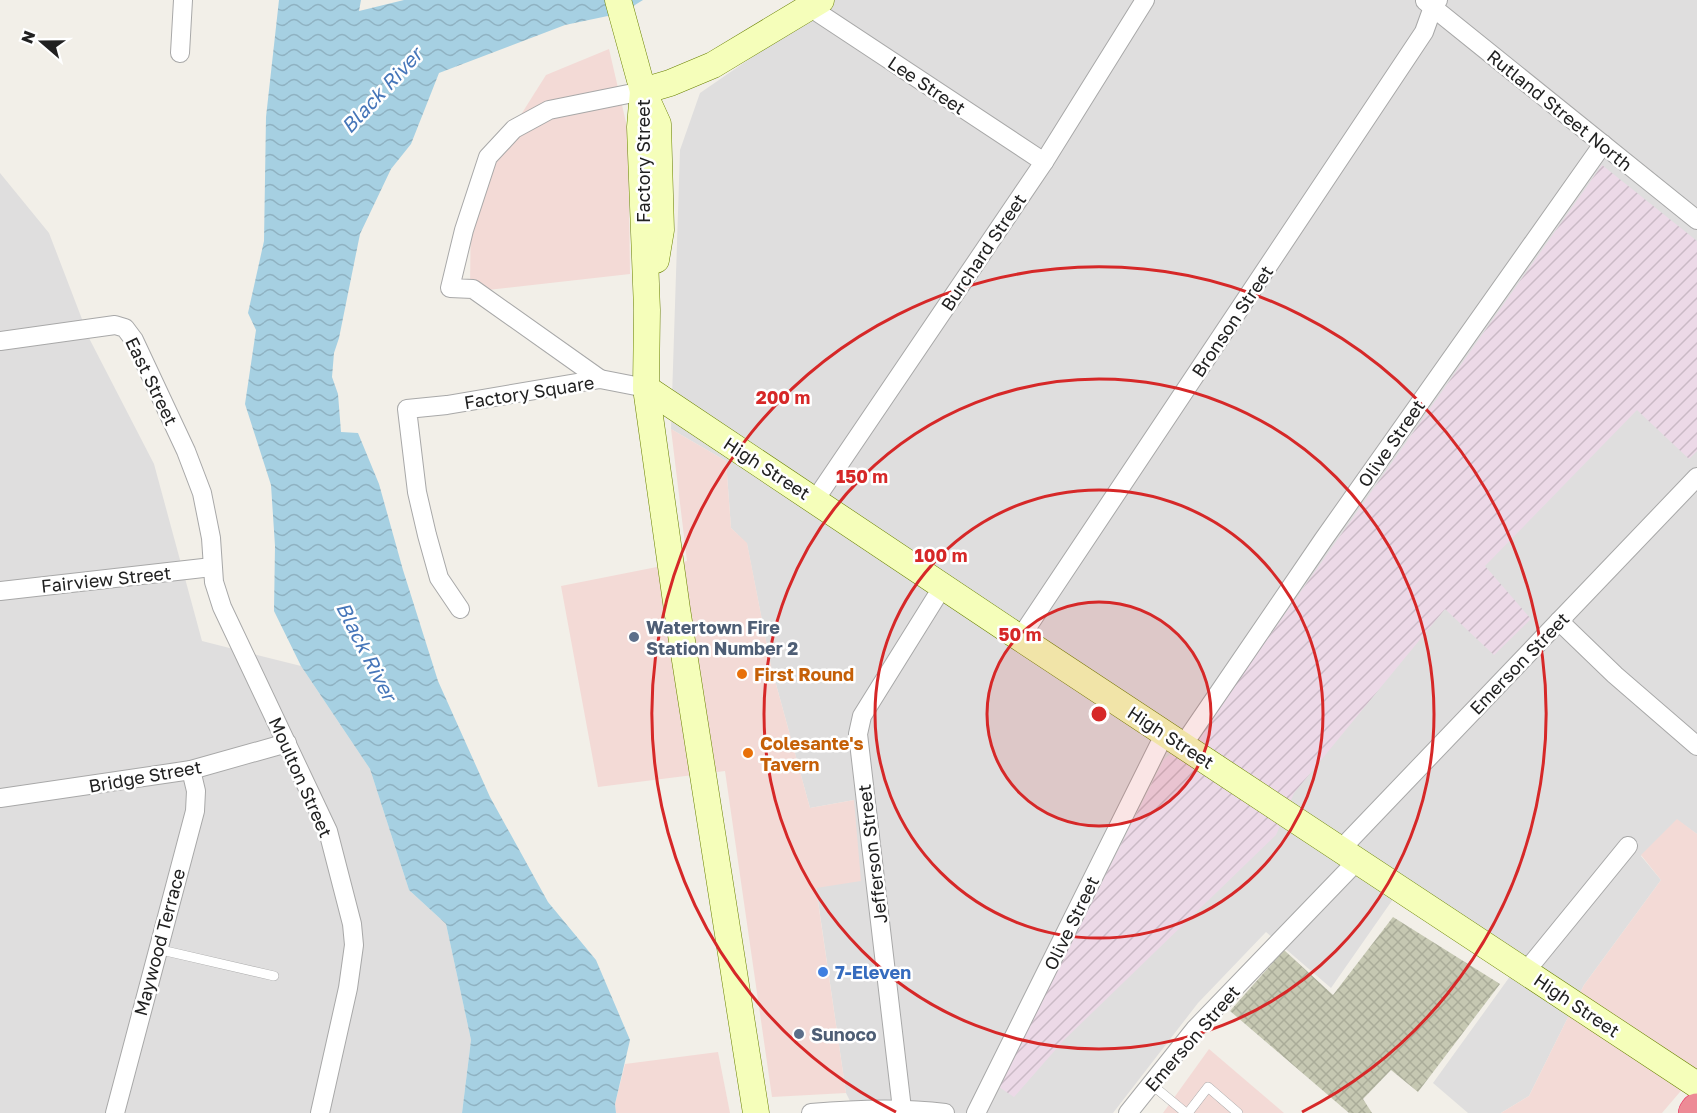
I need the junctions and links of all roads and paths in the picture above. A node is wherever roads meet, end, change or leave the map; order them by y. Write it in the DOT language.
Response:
graph roads {
  1 [pos="183,0"];
  2 [pos="618,0"];
  3 [pos="1145,0"];
  4 [pos="1431,2"];
  5 [pos="816,4"];
  6 [pos="180,52"];
  7 [pos="643,91"];
  8 [pos="1603,144"];
  9 [pos="1044,162"];
  10 [pos="1697,220"];
  11 [pos="0,341"];
  12 [pos="600,379"];
  13 [pos="646,388"];
  14 [pos="186,451"];
  15 [pos="1697,477"];
  16 [pos="815,500"];
  17 [pos="212,567"];
  18 [pos="943,586"];
  19 [pos="0,591"];
  20 [pos="460,609"];
  21 [pos="1559,621"];
  22 [pos="1020,638"];
  23 [pos="1174,739"];
  24 [pos="287,743"];
  25 [pos="1697,746"];
  26 [pos="192,770"];
  27 [pos="0,798"];
  28 [pos="1628,846"];
  29 [pos="1349,855"];
  30 [pos="157,949"];
  31 [pos="1526,971"];
  32 [pos="274,976"];
  33 [pos="1151,1084"];
  34 [pos="1697,1085"];
  35 [pos="902,1109"];
  36 [pos="115,1113"];
  37 [pos="320,1113"];
  38 [pos="756,1113"];
  39 [pos="811,1113"];
  40 [pos="945,1113"];
  41 [pos="976,1113"];
  42 [pos="1128,1113"];
  43 [pos="1187,1113"];
  44 [pos="1238,1113"];
  1 -- 6 [label="street"];
  2 -- 7 [label="street, Factory Street"];
  3 -- 9 [label="street, Burchard Street"];
  4 -- 8 [label="street, Rutland Street North"];
  4 -- 22 [label="street, Bronson Street"];
  5 -- 7 [label="street"];
  5 -- 9 [label="street, Lee Street"];
  7 -- 12 [label="street, Factory Square"];
  7 -- 13 [label="street, Factory Street"];
  8 -- 10 [label="street, Rutland Street North"];
  8 -- 23 [label="street, Olive Street"];
  9 -- 16 [label="street, Burchard Street"];
  11 -- 14 [label="street, East Street"];
  12 -- 13 [label="street, Factory Square"];
  12 -- 20 [label="street, Factory Square"];
  13 -- 16 [label="street, High Street"];
  13 -- 38 [label="street, Factory Street"];
  14 -- 17 [label="street, Moulton Street"];
  15 -- 21 [label="street, Emerson Street"];
  16 -- 18 [label="street, High Street"];
  17 -- 19 [label="street, Fairview Street"];
  17 -- 24 [label="street, Moulton Street"];
  18 -- 22 [label="street, High Street"];
  18 -- 35 [label="street, Jefferson Street"];
  21 -- 25 [label="street"];
  21 -- 29 [label="street, Emerson Street"];
  22 -- 23 [label="street, High Street"];
  23 -- 29 [label="street, High Street"];
  23 -- 41 [label="street, Olive Street"];
  24 -- 26 [label="street, Bridge Street"];
  24 -- 37 [label="street, Moulton Street"];
  26 -- 27 [label="street, Bridge Street"];
  26 -- 30 [label="street, Maywood Terrace"];
  28 -- 31 [label="street"];
  29 -- 31 [label="street, High Street"];
  29 -- 33 [label="street, Emerson Street"];
  30 -- 32 [label="lane"];
  30 -- 36 [label="street, Maywood Terrace"];
  31 -- 34 [label="street, High Street"];
  33 -- 42 [label="street, Emerson Street"];
  33 -- 43 [label="lane"];
  35 -- 39 [label="street"];
  35 -- 40 [label="street"];
  43 -- 44 [label="lane"];
}
